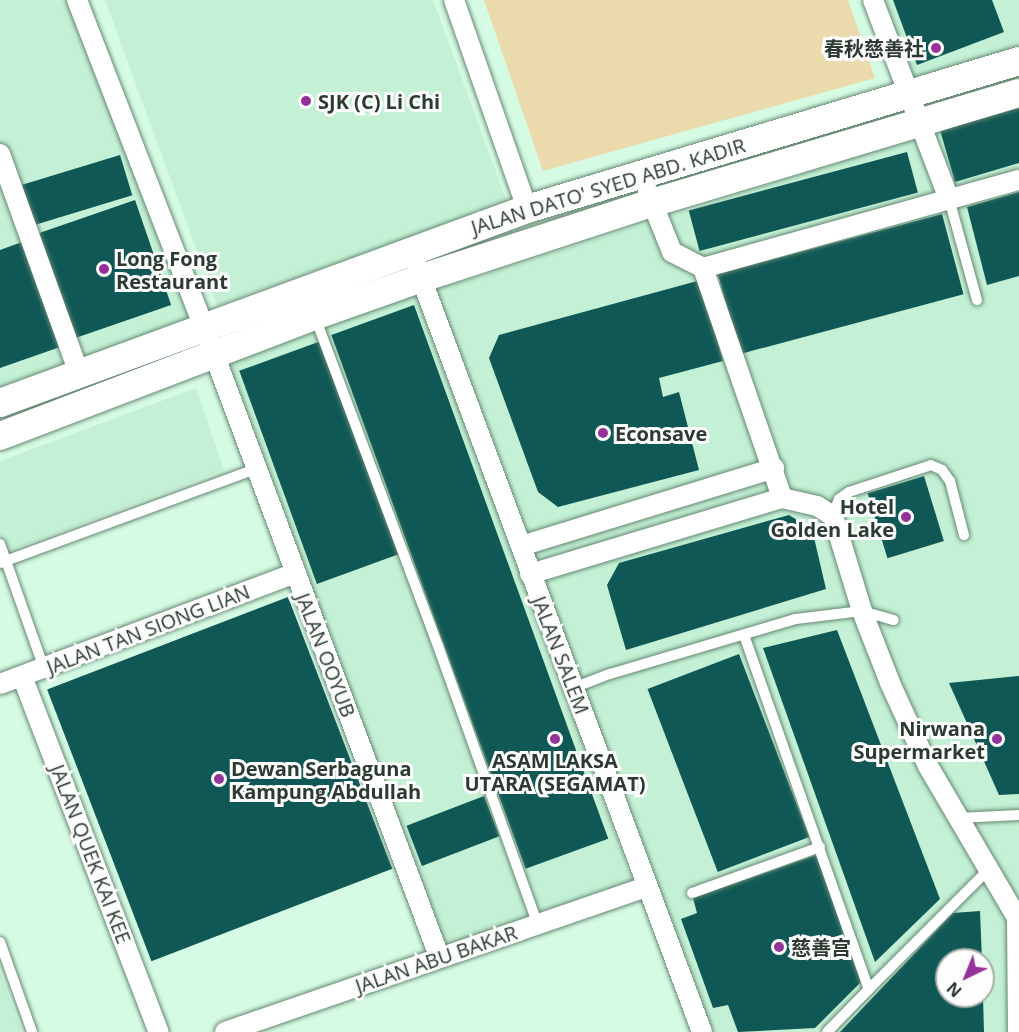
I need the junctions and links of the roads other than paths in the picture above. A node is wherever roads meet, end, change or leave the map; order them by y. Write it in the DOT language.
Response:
graph roads {
  1 [pos="77,0"];
  2 [pos="454,0"];
  3 [pos="873,0"];
  4 [pos="1019,61"];
  5 [pos="909,93"];
  6 [pos="1019,93"];
  7 [pos="920,122"];
  8 [pos="0,154"];
  9 [pos="643,175"];
  10 [pos="1019,180"];
  11 [pos="949,199"];
  12 [pos="652,203"];
  13 [pos="527,209"];
  14 [pos="411,250"];
  15 [pos="703,268"];
  16 [pos="422,278"];
  17 [pos="977,300"];
  18 [pos="314,316"];
  19 [pos="203,326"];
  20 [pos="214,354"];
  21 [pos="78,373"];
  22 [pos="0,403"];
  23 [pos="0,436"];
  24 [pos="774,468"];
  25 [pos="256,469"];
  26 [pos="782,498"];
  27 [pos="833,516"];
  28 [pos="964,535"];
  29 [pos="0,544"];
  30 [pos="521,546"];
  31 [pos="3,562"];
  32 [pos="296,573"];
  33 [pos="530,574"];
  34 [pos="862,611"];
  35 [pos="894,620"];
  36 [pos="744,635"];
  37 [pos="44,668"];
  38 [pos="22,676"];
  39 [pos="0,684"];
  40 [pos="573,688"];
  41 [pos="1019,814"];
  42 [pos="958,818"];
  43 [pos="820,847"];
  44 [pos="988,870"];
  45 [pos="647,887"];
  46 [pos="692,893"];
  47 [pos="1018,918"];
  48 [pos="538,924"];
  49 [pos="0,942"];
  50 [pos="439,956"];
  51 [pos="869,989"];
  52 [pos="1019,1030"];
  53 [pos="698,1031"];
  54 [pos="32,1032"];
  55 [pos="159,1032"];
  56 [pos="225,1032"];
  57 [pos="827,1032"];
  1 -- 19 [label="street"];
  2 -- 13 [label="street"];
  3 -- 5 [label="street"];
  4 -- 5 [label="street, JALAN DATO' SYED ABD. KADIR"];
  5 -- 7 [label="street"];
  5 -- 9 [label="street, JALAN DATO' SYED ABD. KADIR"];
  6 -- 7 [label="street, JALAN DATO' SYED ABD. KADIR"];
  7 -- 11 [label="street"];
  7 -- 12 [label="street, JALAN DATO' SYED ABD. KADIR"];
  8 -- 21 [label="street"];
  9 -- 12 [label="street"];
  9 -- 13 [label="street, JALAN DATO' SYED ABD. KADIR"];
  10 -- 11 [label="street"];
  11 -- 15 [label="street"];
  11 -- 17 [label="lane"];
  12 -- 15 [label="street"];
  12 -- 16 [label="street, JALAN DATO' SYED ABD. KADIR"];
  13 -- 14 [label="street, JALAN DATO' SYED ABD. KADIR"];
  14 -- 16 [label="street, JALAN SALEM"];
  14 -- 19 [label="street, JALAN DATO' SYED ABD. KADIR"];
  15 -- 24 [label="street"];
  16 -- 18 [label="street, JALAN DATO' SYED ABD. KADIR"];
  16 -- 30 [label="street, JALAN SALEM"];
  18 -- 20 [label="street, JALAN DATO' SYED ABD. KADIR"];
  18 -- 48 [label="lane"];
  19 -- 20 [label="street"];
  19 -- 21 [label="street, JALAN DATO' SYED ABD. KADIR"];
  20 -- 23 [label="street, JALAN DATO' SYED ABD. KADIR"];
  20 -- 25 [label="street, JALAN OOYUB"];
  21 -- 22 [label="street, JALAN DATO' SYED ABD. KADIR"];
  24 -- 26 [label="street"];
  24 -- 30 [label="street"];
  25 -- 31 [label="lane"];
  25 -- 32 [label="street, JALAN OOYUB"];
  26 -- 27 [label="street"];
  26 -- 33 [label="street"];
  27 -- 28 [label="lane"];
  27 -- 34 [label="street"];
  29 -- 31 [label="lane"];
  30 -- 33 [label="street, JALAN SALEM"];
  31 -- 37 [label="lane"];
  32 -- 37 [label="street, JALAN TAN SIONG LIAN"];
  32 -- 50 [label="street, JALAN OOYUB"];
  33 -- 40 [label="street, JALAN SALEM"];
  34 -- 35 [label="lane"];
  34 -- 36 [label="lane"];
  34 -- 42 [label="street"];
  36 -- 40 [label="lane"];
  36 -- 43 [label="lane"];
  37 -- 38 [label="street, JALAN TAN SIONG LIAN"];
  38 -- 39 [label="street, JALAN TAN SIONG LIAN"];
  38 -- 55 [label="street, JALAN QUEK KAI KEE"];
  40 -- 45 [label="street, JALAN SALEM"];
  41 -- 42 [label="lane"];
  42 -- 44 [label="street"];
  43 -- 46 [label="lane"];
  43 -- 51 [label="lane"];
  44 -- 47 [label="street"];
  44 -- 51 [label="lane"];
  45 -- 48 [label="street, JALAN ABU BAKAR"];
  45 -- 53 [label="street, JALAN SALEM"];
  47 -- 52 [label="street"];
  48 -- 50 [label="street, JALAN ABU BAKAR"];
  49 -- 54 [label="lane"];
  50 -- 56 [label="street, JALAN ABU BAKAR"];
  51 -- 57 [label="lane"];
}
